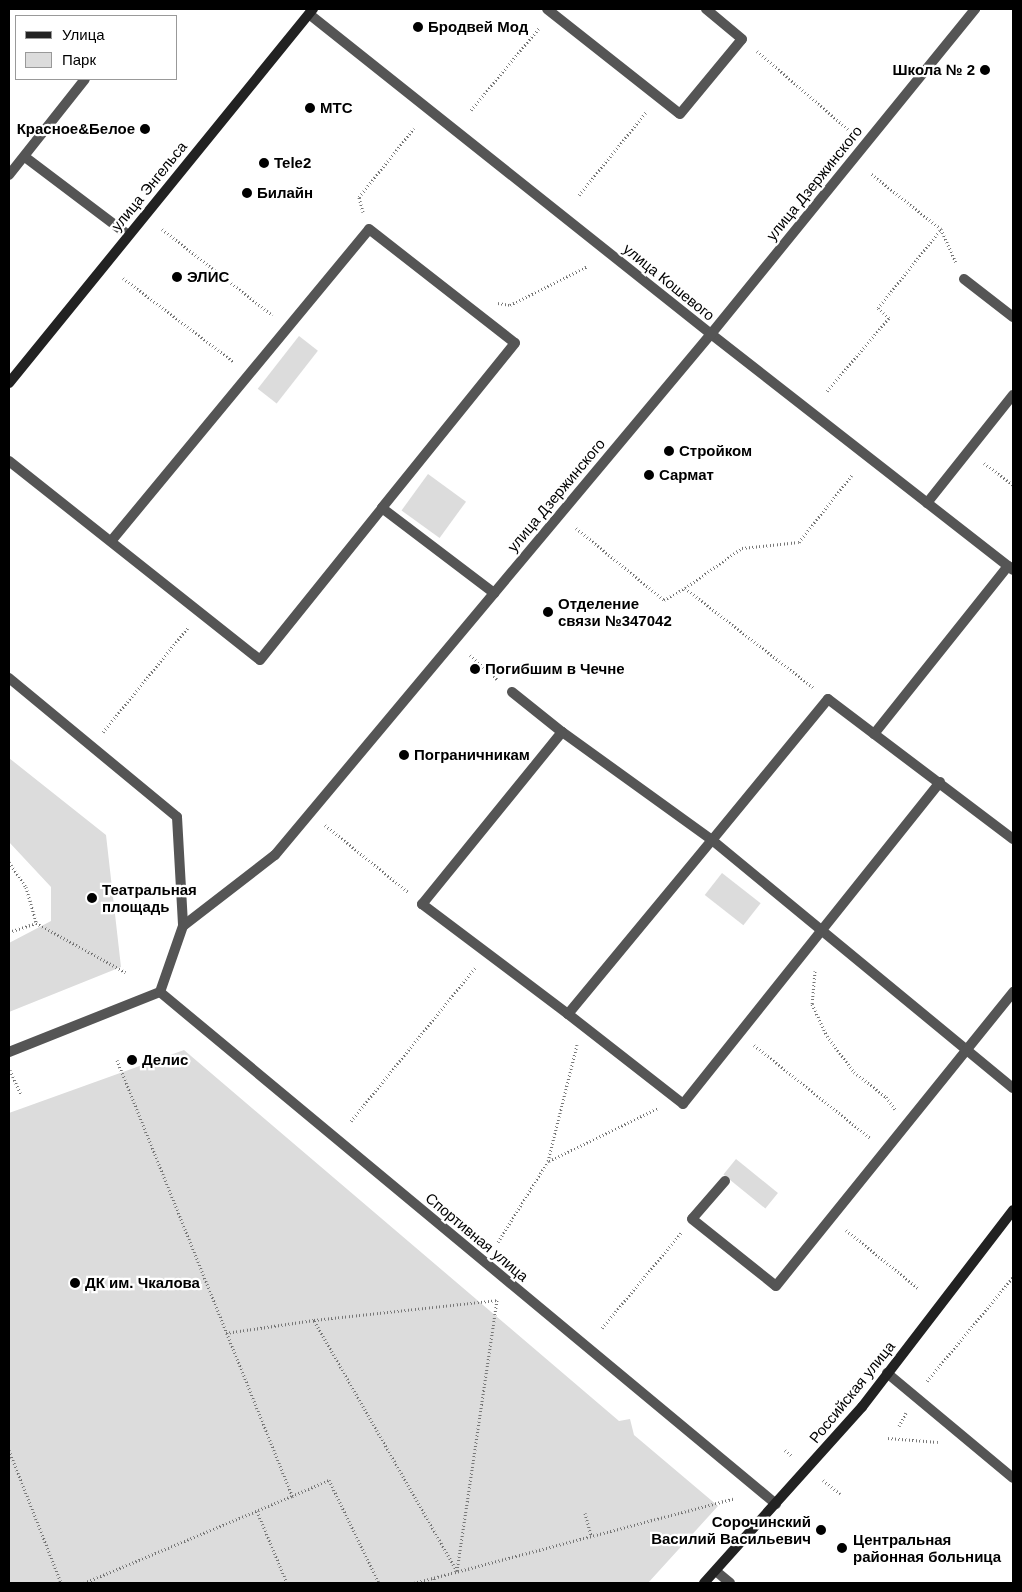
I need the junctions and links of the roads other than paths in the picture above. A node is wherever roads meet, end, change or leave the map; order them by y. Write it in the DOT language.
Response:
graph roads {
  1 [pos="706,9"];
  2 [pos="976,9"];
  3 [pos="549,10"];
  4 [pos="311,11"];
  5 [pos="84,80"];
  6 [pos="25,157"];
  7 [pos="9,175"];
  8 [pos="128,235"];
  9 [pos="964,279"];
  10 [pos="1013,317"];
  11 [pos="711,334"];
  12 [pos="9,383"];
  13 [pos="1013,395"];
  14 [pos="9,461"];
  15 [pos="927,503"];
  16 [pos="382,508"];
  17 [pos="112,540"];
  18 [pos="1011,568"];
  19 [pos="494,593"];
  20 [pos="9,678"];
  21 [pos="512,692"];
  22 [pos="562,732"];
  23 [pos="874,734"];
  24 [pos="940,782"];
  25 [pos="1013,839"];
  26 [pos="712,840"];
  27 [pos="183,926"];
  28 [pos="820,933"];
  29 [pos="160,992"];
  30 [pos="1013,992"];
  31 [pos="568,1014"];
  32 [pos="966,1050"];
  33 [pos="9,1052"];
  34 [pos="1013,1088"];
  35 [pos="725,1181"];
  36 [pos="1013,1210"];
  37 [pos="887,1374"];
  38 [pos="1013,1478"];
  39 [pos="776,1504"];
  40 [pos="717,1572"];
  41 [pos="704,1583"];
  42 [pos="730,1583"];
  1 -- 3 [label="street"];
  2 -- 11 [label="street, улица Дзержинского"];
  4 -- 8 [label="street, улица Энгельса"];
  4 -- 11 [label="street, улица Кошевого"];
  5 -- 6 [label="street"];
  6 -- 7 [label="street"];
  6 -- 8 [label="street"];
  8 -- 12 [label="street, улица Энгельса"];
  9 -- 10 [label="street"];
  11 -- 15 [label="street, улица Кошевого"];
  11 -- 19 [label="street, улица Дзержинского"];
  13 -- 15 [label="street"];
  14 -- 17 [label="street"];
  15 -- 18 [label="street, улица Кошевого"];
  16 -- 17 [label="street"];
  16 -- 17 [label="street"];
  16 -- 19 [label="street"];
  18 -- 23 [label="street"];
  19 -- 27 [label="street, улица Дзержинского"];
  20 -- 27 [label="street"];
  21 -- 22 [label="street"];
  22 -- 26 [label="street"];
  22 -- 31 [label="street"];
  23 -- 24 [label="street"];
  23 -- 26 [label="street"];
  24 -- 25 [label="street"];
  24 -- 28 [label="street"];
  26 -- 28 [label="street"];
  26 -- 31 [label="street"];
  27 -- 29 [label="street"];
  28 -- 31 [label="street"];
  28 -- 32 [label="street"];
  29 -- 33 [label="street"];
  29 -- 39 [label="street, Спортивная улица"];
  30 -- 32 [label="street"];
  32 -- 34 [label="street"];
  32 -- 35 [label="street"];
  36 -- 37 [label="street, Российская улица"];
  37 -- 38 [label="street"];
  37 -- 39 [label="street, Российская улица"];
  39 -- 40 [label="street, Российская улица"];
  40 -- 41 [label="street, Российская улица"];
  40 -- 42 [label="street"];
}
